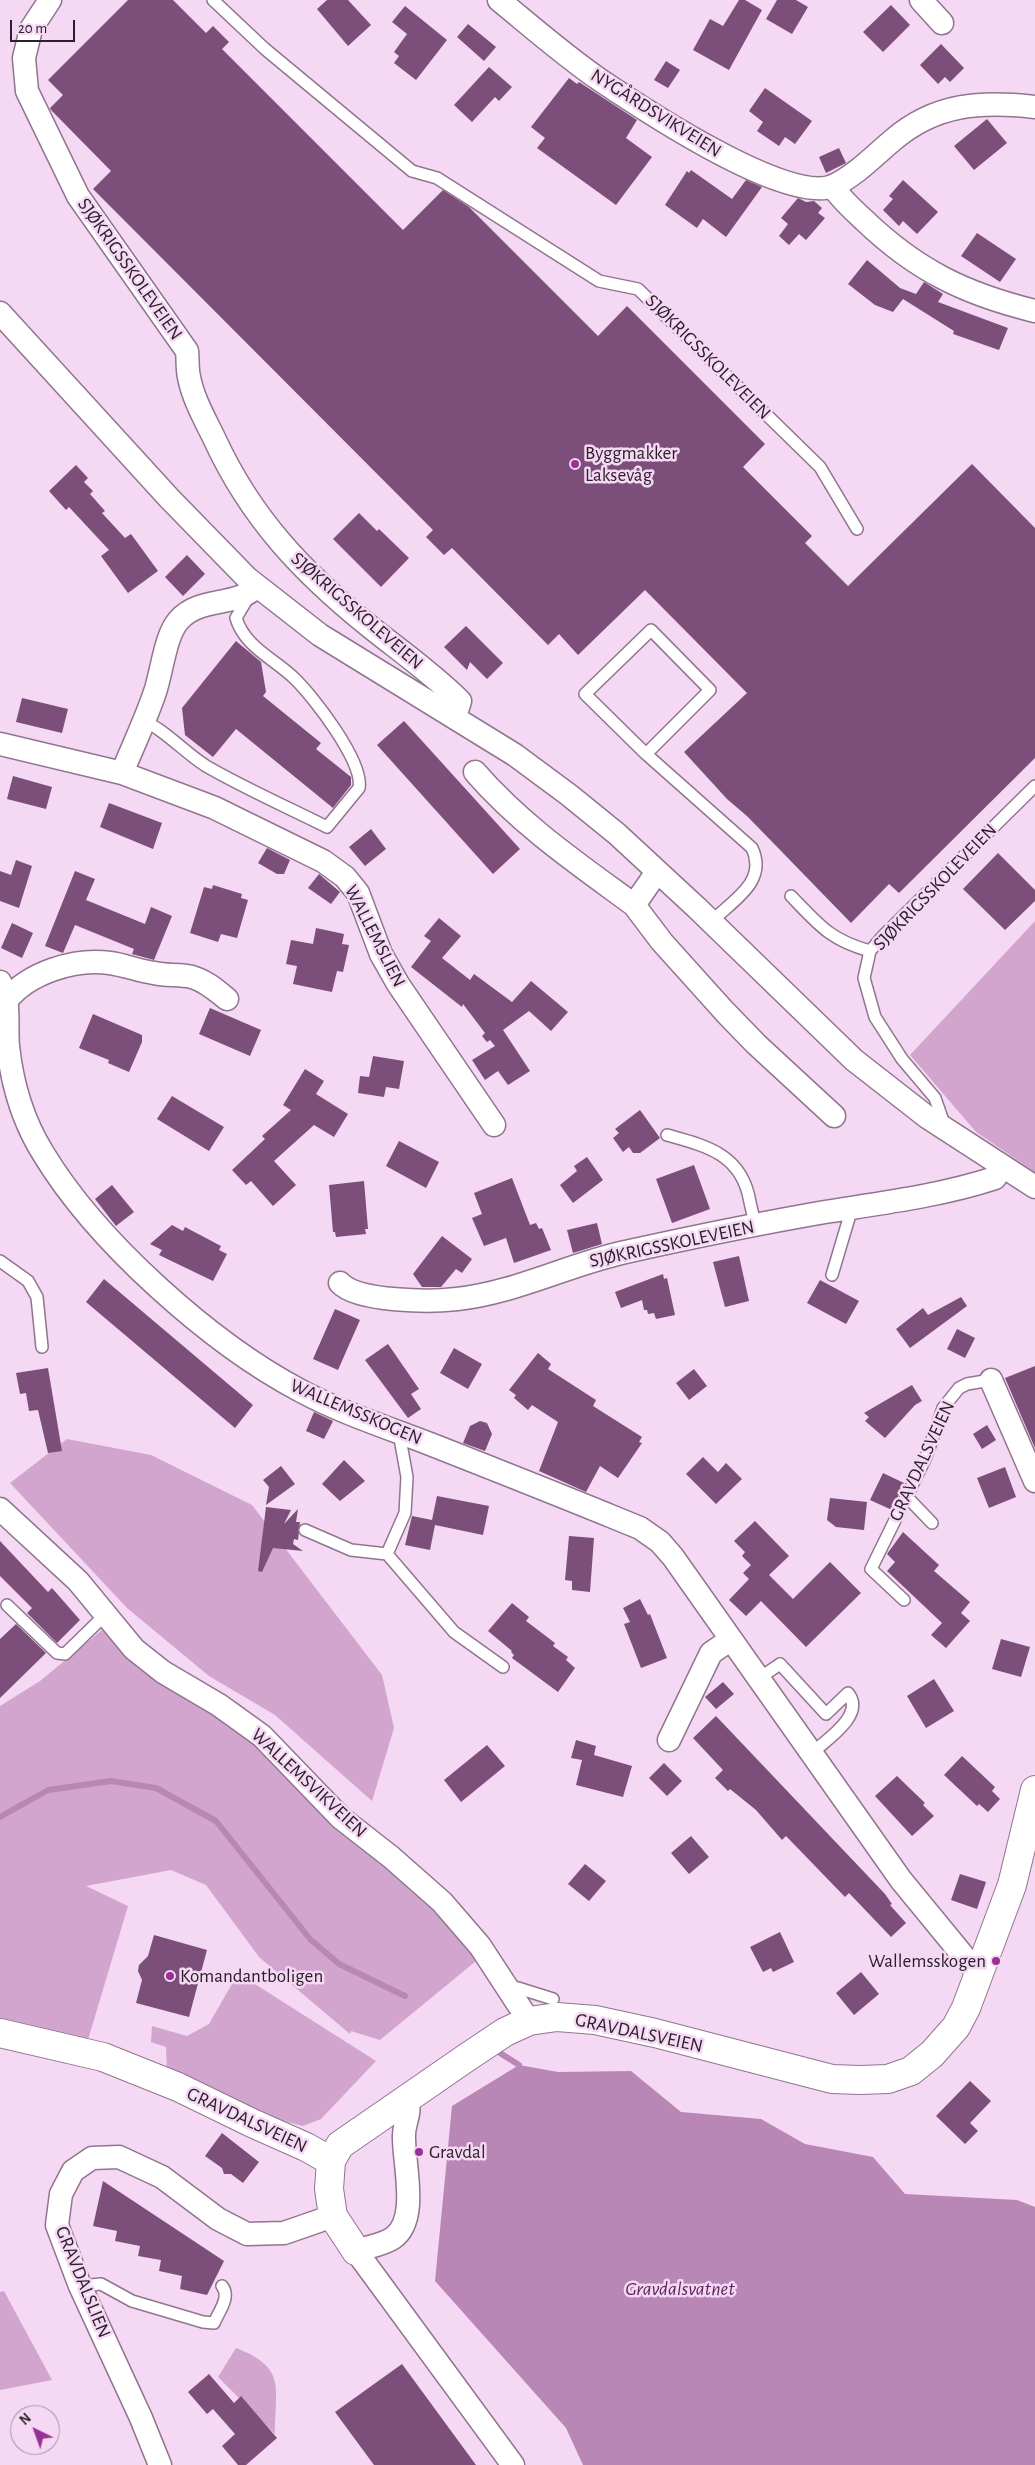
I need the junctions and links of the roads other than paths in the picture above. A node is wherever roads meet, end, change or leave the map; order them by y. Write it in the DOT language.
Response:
graph roads {
  1 [pos="50,0"];
  2 [pos="213,0"];
  3 [pos="499,0"];
  4 [pos="921,0"];
  5 [pos="942,23"];
  6 [pos="1035,108"];
  7 [pos="832,186"];
  8 [pos="1035,311"];
  9 [pos="0,313"];
  10 [pos="857,529"];
  11 [pos="254,590"];
  12 [pos="455,718"];
  13 [pos="143,721"];
  14 [pos="0,744"];
  15 [pos="646,754"];
  16 [pos="475,772"];
  17 [pos="122,773"];
  18 [pos="1035,786"];
  19 [pos="657,872"];
  20 [pos="791,896"];
  21 [pos="634,905"];
  22 [pos="711,922"];
  23 [pos="870,951"];
  24 [pos="3,992"];
  25 [pos="227,999"];
  26 [pos="834,1116"];
  27 [pos="494,1125"];
  28 [pos="945,1129"];
  29 [pos="667,1135"];
  30 [pos="1002,1166"];
  31 [pos="1035,1187"];
  32 [pos="852,1208"];
  33 [pos="764,1224"];
  34 [pos="0,1260"];
  35 [pos="832,1275"];
  36 [pos="340,1283"];
  37 [pos="42,1346"];
  38 [pos="991,1380"];
  39 [pos="399,1433"];
  40 [pos="1035,1481"];
  41 [pos="907,1497"];
  42 [pos="0,1509"];
  43 [pos="932,1523"];
  44 [pos="305,1530"];
  45 [pos="387,1554"];
  46 [pos="904,1600"];
  47 [pos="7,1605"];
  48 [pos="105,1615"];
  49 [pos="730,1640"];
  50 [pos="503,1667"];
  51 [pos="758,1678"];
  52 [pos="669,1740"];
  53 [pos="812,1754"];
  54 [pos="1035,1790"];
  55 [pos="979,1975"];
  56 [pos="505,1987"];
  57 [pos="553,1999"];
  58 [pos="529,2020"];
  59 [pos="0,2033"];
  60 [pos="407,2097"];
  61 [pos="331,2161"];
  62 [pos="333,2216"];
  63 [pos="356,2251"];
  64 [pos="80,2286"];
  65 [pos="222,2286"];
  66 [pos="160,2465"];
  67 [pos="513,2465"];
  1 -- 12 [label="street, SJØKRIGSSKOLEVEIEN"];
  2 -- 10 [label="lane, SJØKRIGSSKOLEVEIEN"];
  3 -- 7 [label="street, NYGÅRDSVIKVEIEN"];
  4 -- 5 [label="street"];
  6 -- 7 [label="street"];
  7 -- 8 [label="street"];
  9 -- 11 [label="street, SJØKRIGSSKOLEVEIEN"];
  11 -- 12 [label="street, SJØKRIGSSKOLEVEIEN"];
  11 -- 13 [label="street"];
  11 -- 13 [label="lane"];
  12 -- 19 [label="street, SJØKRIGSSKOLEVEIEN"];
  13 -- 17 [label="street"];
  14 -- 17 [label="street, WALLEMSLIEN"];
  15 -- 15 [label="lane"];
  15 -- 22 [label="lane"];
  16 -- 21 [label="street"];
  17 -- 27 [label="street, WALLEMSLIEN"];
  18 -- 23 [label="lane, SJØKRIGSSKOLEVEIEN"];
  19 -- 21 [label="street"];
  19 -- 22 [label="street, SJØKRIGSSKOLEVEIEN"];
  20 -- 23 [label="lane"];
  21 -- 26 [label="street"];
  22 -- 28 [label="street, SJØKRIGSSKOLEVEIEN"];
  23 -- 28 [label="lane, SJØKRIGSSKOLEVEIEN"];
  24 -- 25 [label="street, WALLEMSSKOGEN"];
  24 -- 39 [label="street, WALLEMSSKOGEN"];
  28 -- 30 [label="street, SJØKRIGSSKOLEVEIEN"];
  29 -- 33 [label="lane"];
  30 -- 31 [label="street, SJØKRIGSSKOLEVEIEN"];
  30 -- 32 [label="street, SJØKRIGSSKOLEVEIEN"];
  32 -- 33 [label="street, SJØKRIGSSKOLEVEIEN"];
  32 -- 35 [label="lane"];
  33 -- 36 [label="street, SJØKRIGSSKOLEVEIEN"];
  34 -- 37 [label="lane"];
  38 -- 40 [label="street, GRAVDALSVEIEN"];
  38 -- 41 [label="lane, GRAVDALSVEIEN"];
  39 -- 45 [label="lane"];
  39 -- 49 [label="street, WALLEMSSKOGEN"];
  41 -- 43 [label="lane"];
  41 -- 46 [label="lane, GRAVDALSVEIEN"];
  42 -- 48 [label="street, WALLEMSVIKVEIEN"];
  44 -- 45 [label="lane"];
  45 -- 50 [label="lane"];
  47 -- 48 [label="lane"];
  48 -- 56 [label="street, WALLEMSVIKVEIEN"];
  49 -- 51 [label="street, WALLEMSSKOGEN"];
  49 -- 52 [label="street"];
  51 -- 53 [label="street, WALLEMSSKOGEN"];
  51 -- 53 [label="lane"];
  53 -- 55 [label="street, WALLEMSSKOGEN"];
  54 -- 55 [label="main road, GRAVDALSVEIEN"];
  55 -- 58 [label="main road, GRAVDALSVEIEN"];
  56 -- 57 [label="lane"];
  56 -- 58 [label="street, WALLEMSVIKVEIEN"];
  58 -- 60 [label="main road, GRAVDALSVEIEN"];
  59 -- 61 [label="main road, GRAVDALSVEIEN"];
  60 -- 61 [label="main road, GRAVDALSVEIEN"];
  60 -- 63 [label="street"];
  61 -- 62 [label="main road"];
  62 -- 63 [label="main road"];
  62 -- 64 [label="street, GRAVDALSLIEN"];
  63 -- 67 [label="street"];
  64 -- 65 [label="lane"];
  64 -- 66 [label="street, GRAVDALSLIEN"];
}
